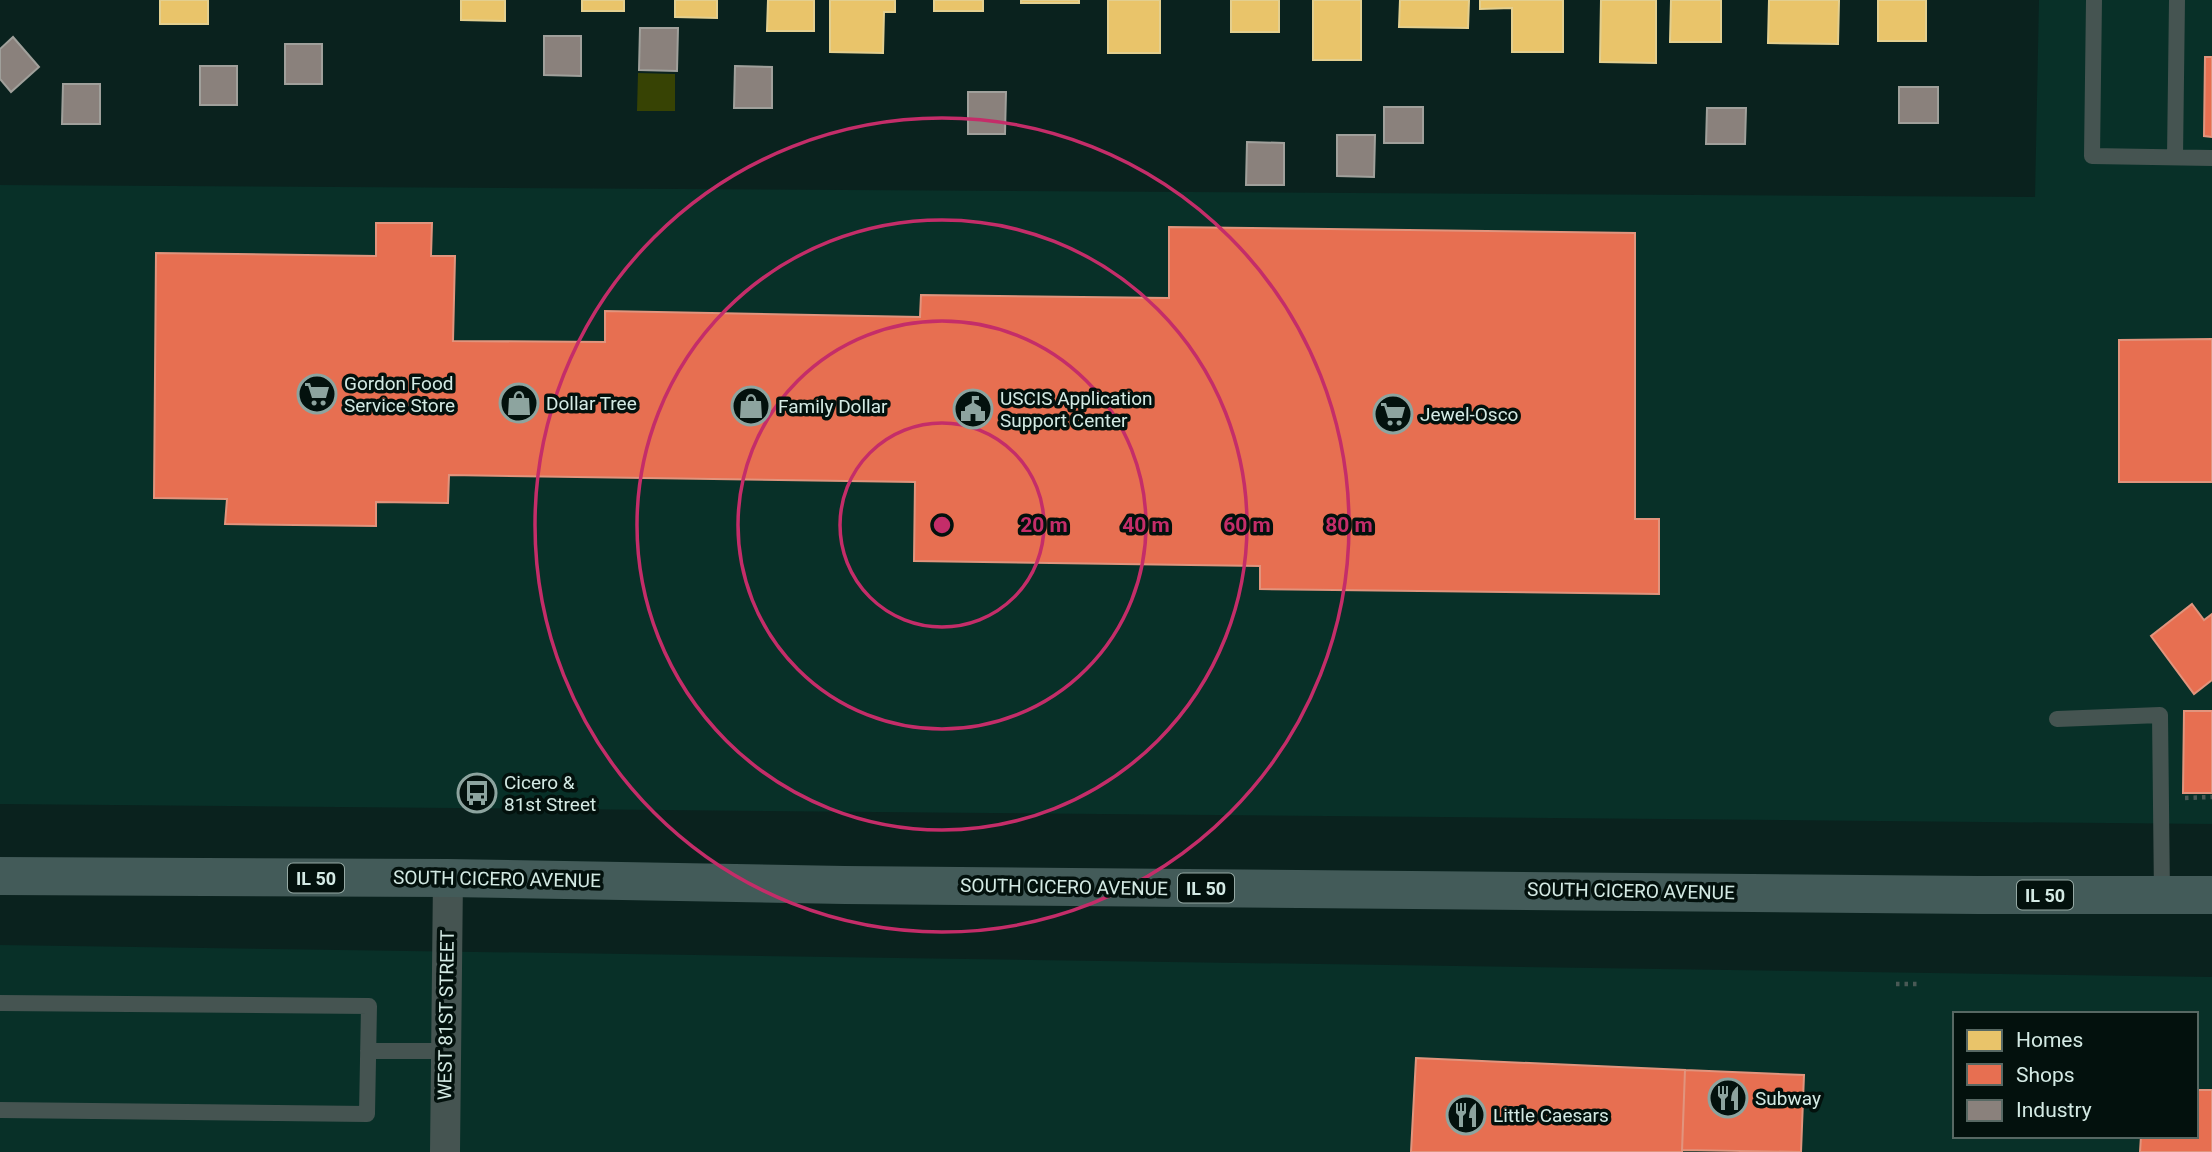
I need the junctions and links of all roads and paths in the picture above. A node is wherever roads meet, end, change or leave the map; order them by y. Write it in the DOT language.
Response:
graph roads {
  1 [pos="2094,0"];
  2 [pos="2177,0"];
  3 [pos="2175,157"];
  4 [pos="2212,158"];
  5 [pos="2057,719"];
  6 [pos="2212,797"];
  7 [pos="2184,798"];
  8 [pos="0,876"];
  9 [pos="448,878"];
  10 [pos="2162,895"];
  11 [pos="2212,895"];
  12 [pos="1896,984"];
  13 [pos="1920,984"];
  14 [pos="0,1003"];
  15 [pos="368,1051"];
  16 [pos="446,1051"];
  17 [pos="0,1110"];
  18 [pos="445,1152"];
  1 -- 3 [label="lane"];
  2 -- 3 [label="lane"];
  3 -- 4 [label="lane"];
  5 -- 10 [label="lane"];
  6 -- 7 [label="path"];
  8 -- 9 [label="main road, SOUTH CICERO AVENUE / IL 50"];
  9 -- 10 [label="main road, SOUTH CICERO AVENUE / IL 50"];
  9 -- 16 [label="street, WEST 81ST STREET"];
  10 -- 11 [label="main road, SOUTH CICERO AVENUE / IL 50"];
  12 -- 13 [label="path"];
  14 -- 15 [label="lane"];
  15 -- 16 [label="lane"];
  15 -- 17 [label="lane"];
  16 -- 18 [label="street, WEST 81ST STREET"];
}
